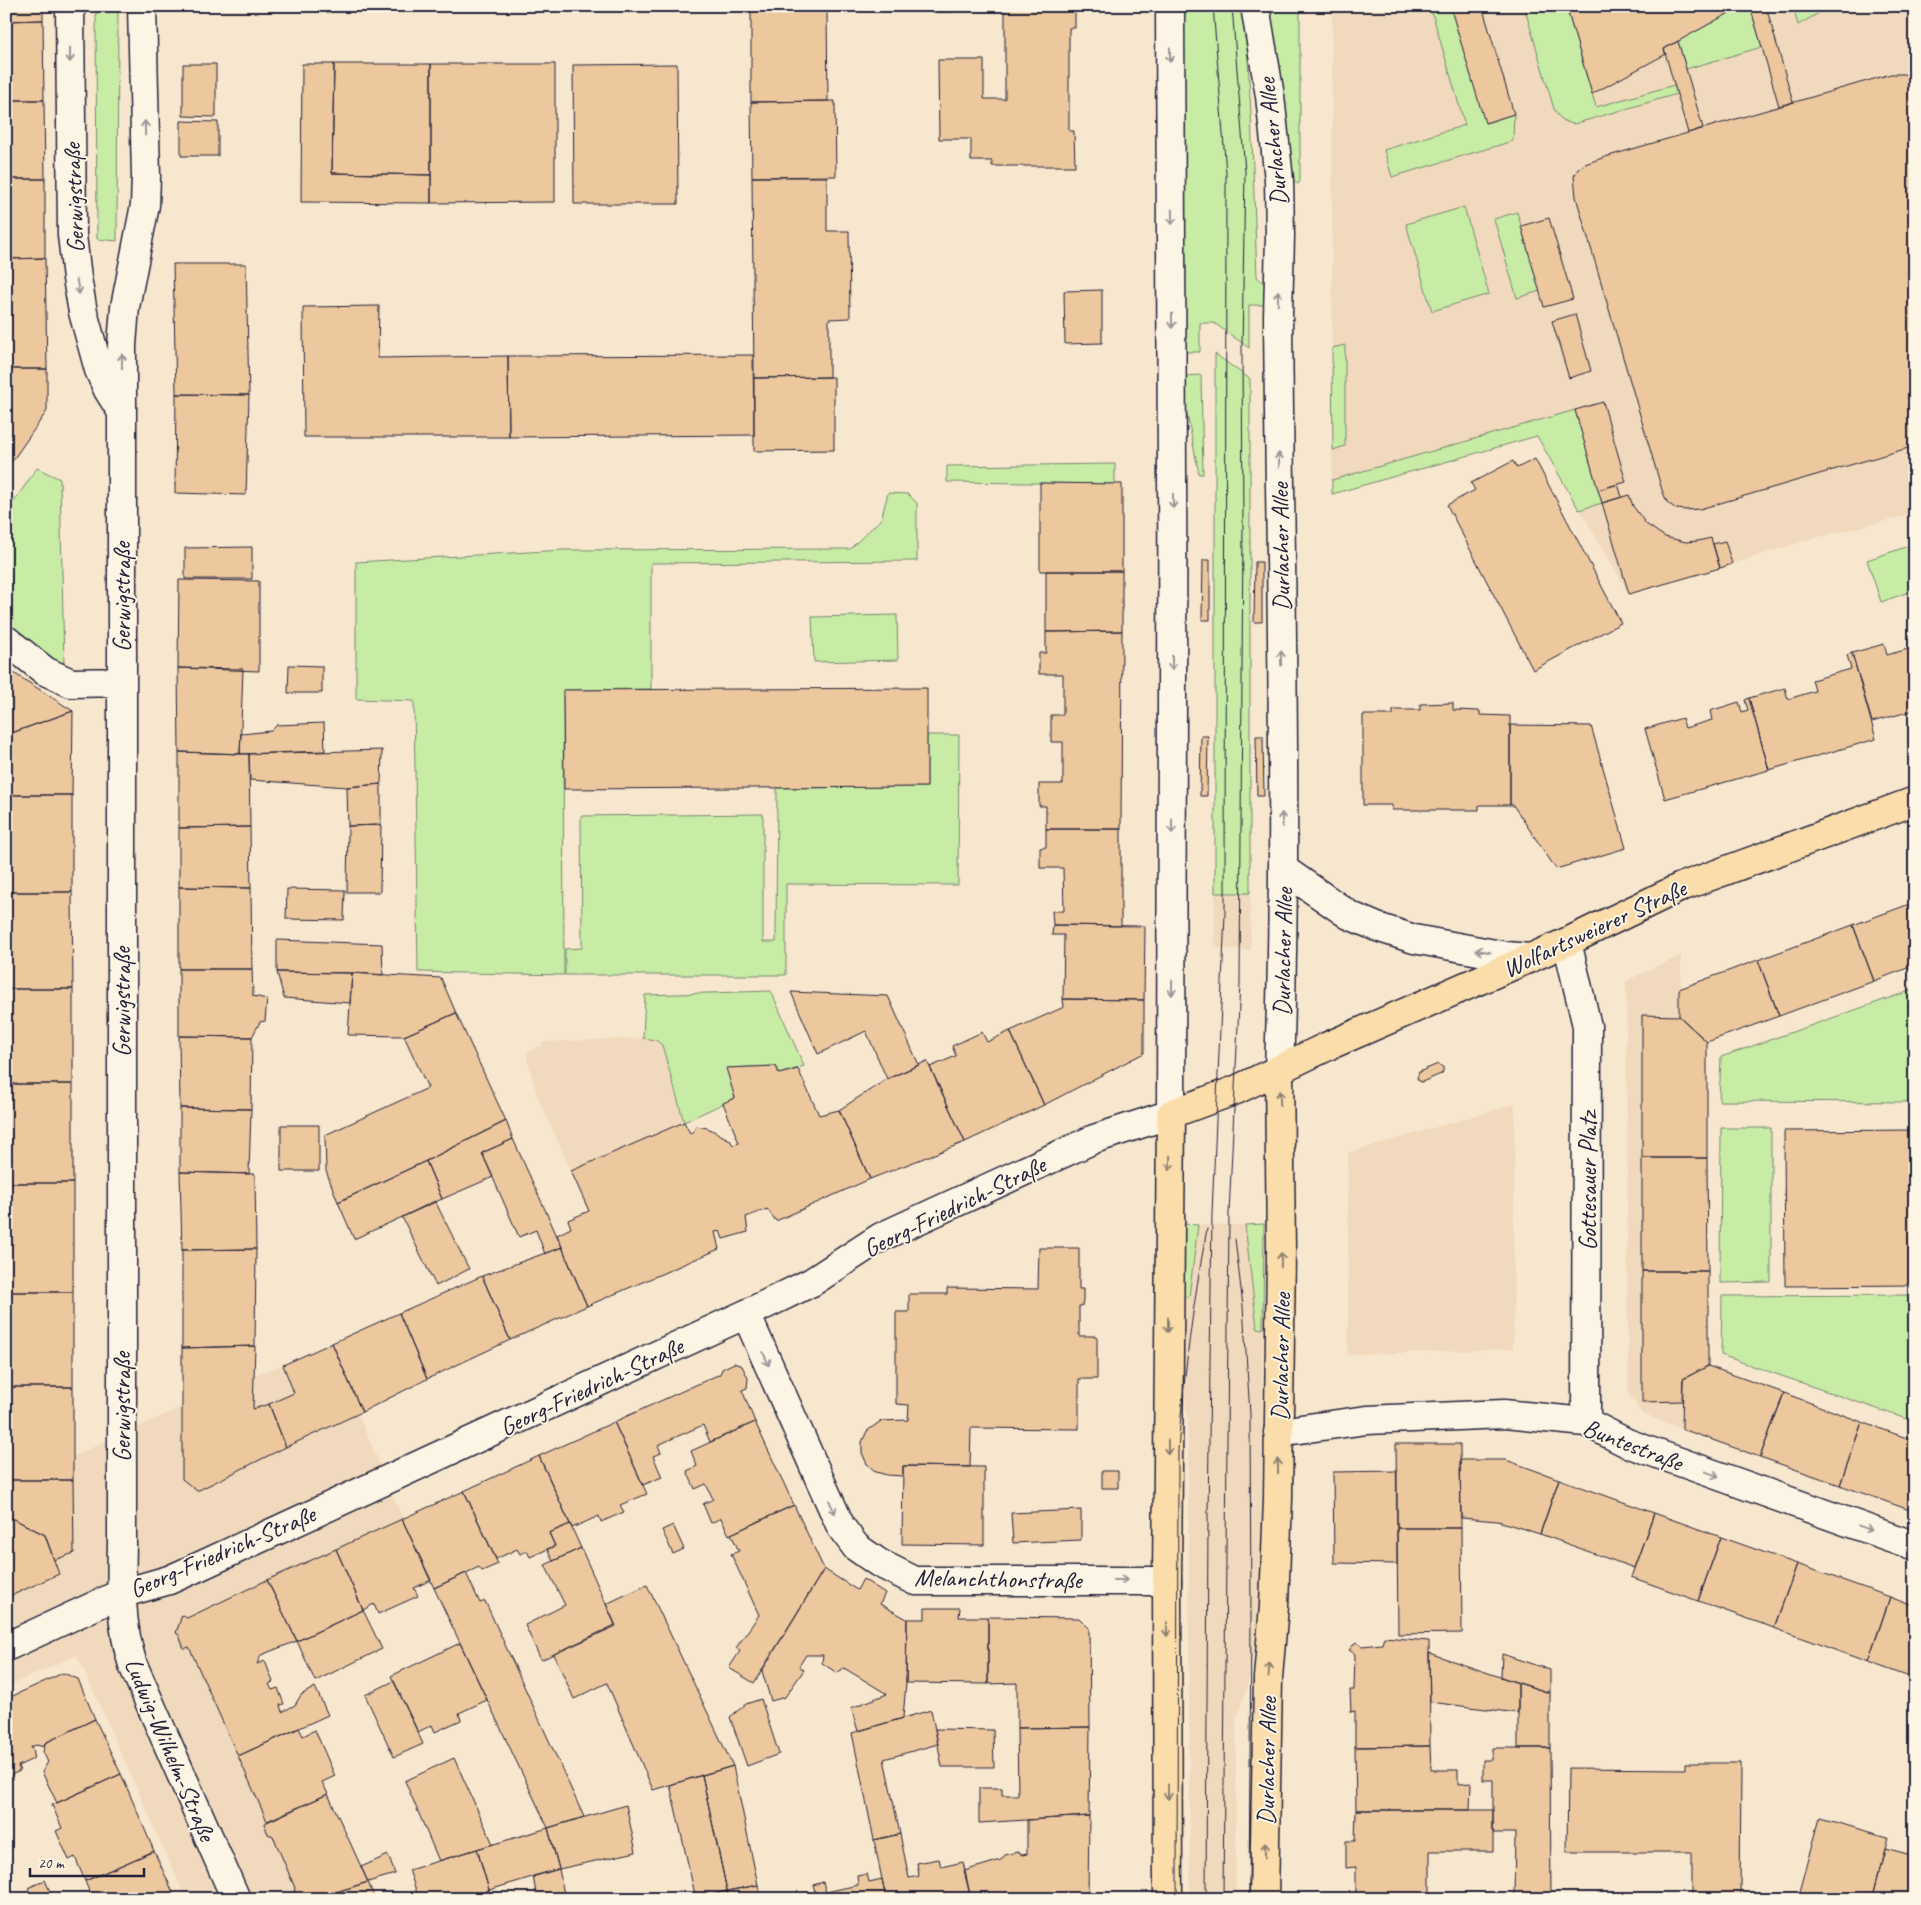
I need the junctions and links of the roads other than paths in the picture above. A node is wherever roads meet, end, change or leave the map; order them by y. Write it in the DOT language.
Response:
graph roads {
  1 [pos="70,6"];
  2 [pos="142,6"];
  3 [pos="1170,6"];
  4 [pos="1255,6"];
  5 [pos="121,410"];
  6 [pos="6,640"];
  7 [pos="121,682"];
  8 [pos="1915,801"];
  9 [pos="1283,869"];
  10 [pos="1567,942"];
  11 [pos="1531,958"];
  12 [pos="1279,1070"];
  13 [pos="1171,1114"];
  14 [pos="746,1314"];
  15 [pos="1586,1422"];
  16 [pos="1278,1432"];
  17 [pos="1915,1546"];
  18 [pos="1167,1581"];
  19 [pos="120,1594"];
  20 [pos="6,1647"];
  21 [pos="236,1899"];
  22 [pos="1168,1899"];
  23 [pos="1264,1899"];
  1 -- 5 [label="street, Gerwigstraße, one-way"];
  5 -- 2 [label="street, Gerwigstraße, one-way"];
  3 -- 13 [label="street, one-way"];
  9 -- 4 [label="street, Durlacher Allee, one-way"];
  5 -- 7 [label="street, Gerwigstraße"];
  6 -- 7 [label="street"];
  7 -- 19 [label="street, Gerwigstraße"];
  8 -- 10 [label="main road, Wolfartsweierer Straße"];
  11 -- 9 [label="street, one-way"];
  9 -- 12 [label="street, Durlacher Allee"];
  10 -- 11 [label="main road, Wolfartsweierer Straße"];
  10 -- 15 [label="street, Gottesauer Platz"];
  11 -- 12 [label="main road, Wolfartsweierer Straße"];
  12 -- 13 [label="main road, Wolfartsweierer Straße"];
  16 -- 12 [label="main road, Durlacher Allee, one-way"];
  13 -- 14 [label="street, Georg-Friedrich-Straße"];
  13 -- 18 [label="main road, one-way"];
  14 -- 18 [label="street, Melanchthonstraße, one-way"];
  14 -- 19 [label="street, Georg-Friedrich-Straße"];
  15 -- 16 [label="street, Buntestraße"];
  15 -- 17 [label="street, Buntestraße, one-way"];
  23 -- 16 [label="main road, Durlacher Allee, one-way"];
  18 -- 22 [label="main road, one-way"];
  19 -- 20 [label="street, Georg-Friedrich-Straße"];
  19 -- 21 [label="street, Ludwig-Wilhelm-Straße"];
}
